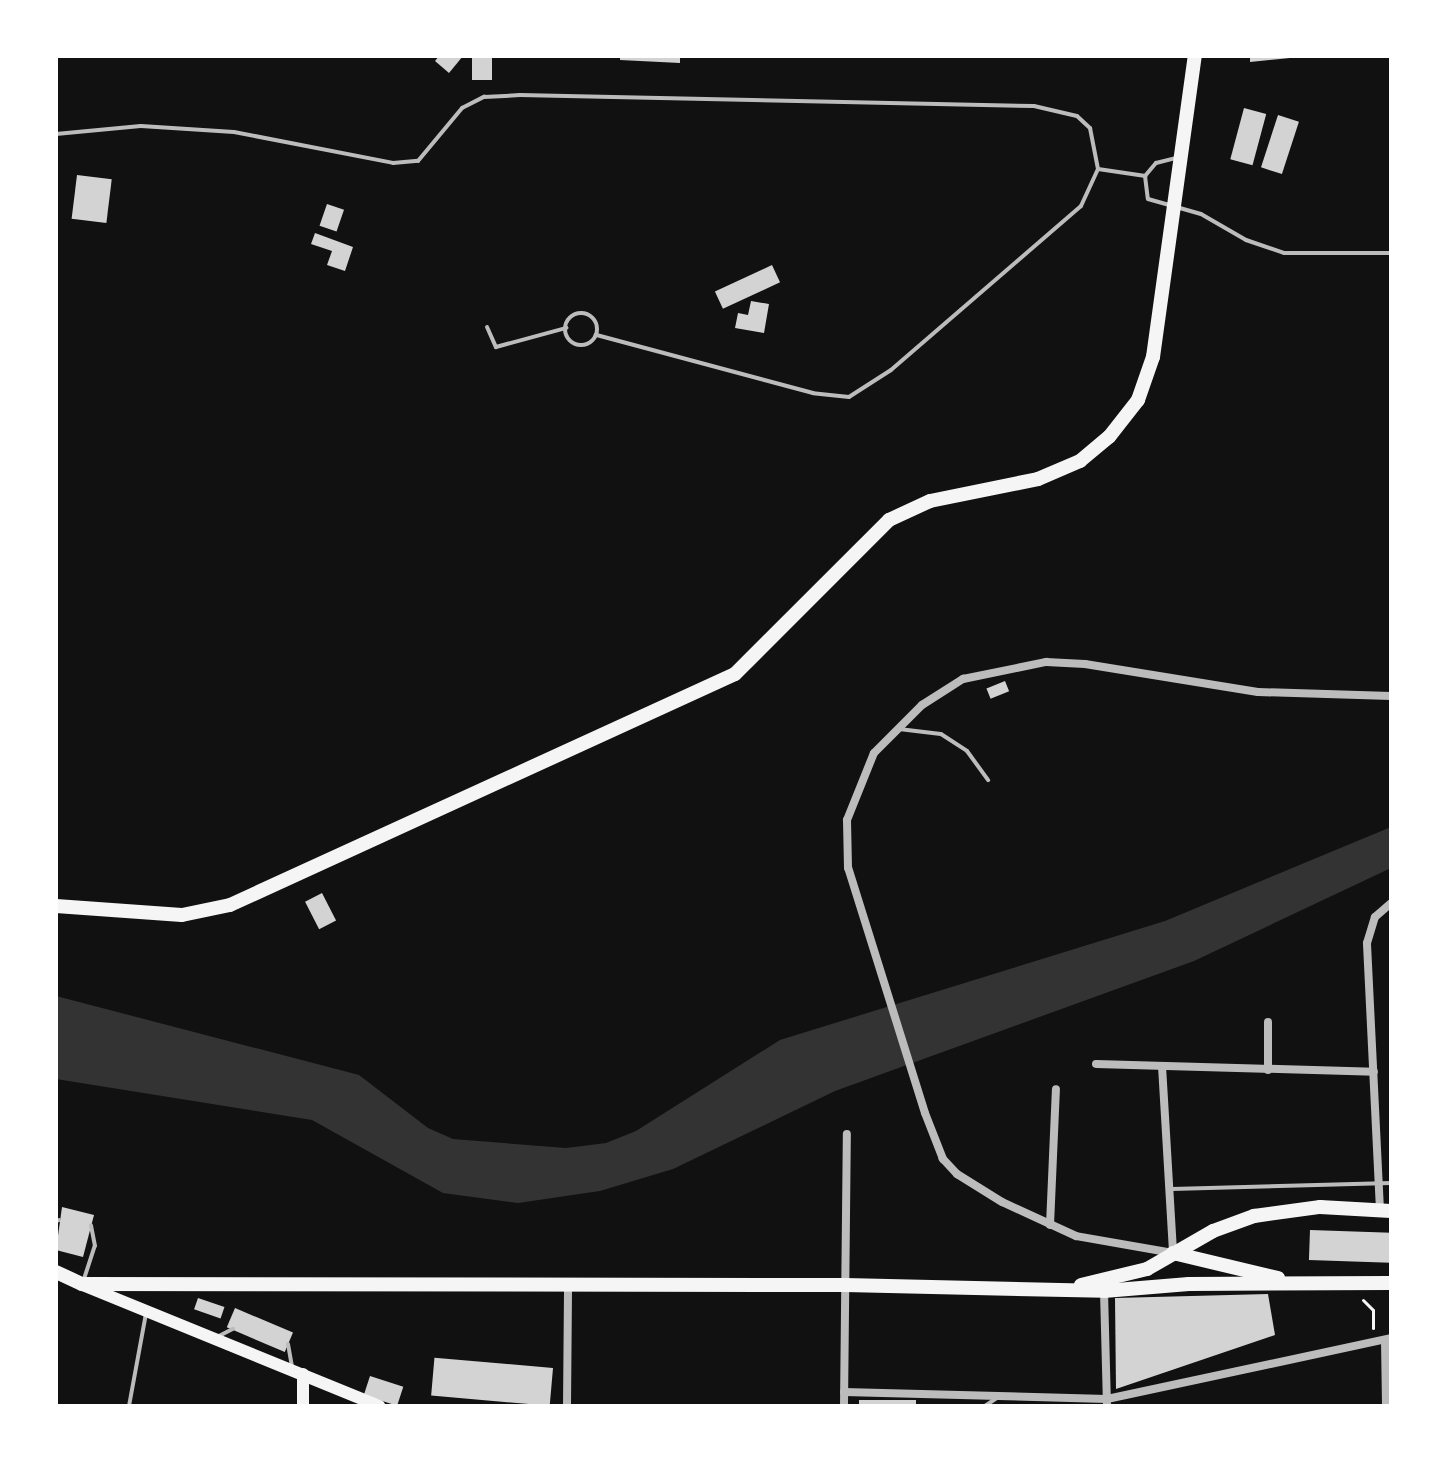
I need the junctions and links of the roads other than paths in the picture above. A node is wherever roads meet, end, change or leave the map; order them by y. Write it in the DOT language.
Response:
graph roads {
  1 [pos="1195,56"];
  2 [pos="56,134"];
  3 [pos="1181,158"];
  4 [pos="1098,169"];
  5 [pos="1145,176"];
  6 [pos="1174,207"];
  7 [pos="1391,253"];
  8 [pos="487,327"];
  9 [pos="566,328"];
  10 [pos="596,335"];
  11 [pos="1391,696"];
  12 [pos="895,729"];
  13 [pos="988,780"];
  14 [pos="1391,903"];
  15 [pos="56,906"];
  16 [pos="1268,1022"];
  17 [pos="1096,1064"];
  18 [pos="1162,1066"];
  19 [pos="1268,1070"];
  20 [pos="1374,1072"];
  21 [pos="1056,1089"];
  22 [pos="847,1134"];
  23 [pos="1380,1182"];
  24 [pos="1391,1183"];
  25 [pos="1169,1189"];
  26 [pos="1386,1211"];
  27 [pos="91,1225"];
  28 [pos="1050,1225"];
  29 [pos="1173,1253"];
  30 [pos="56,1272"];
  31 [pos="1391,1283"];
  32 [pos="82,1284"];
  33 [pos="1301,1284"];
  34 [pos="845,1285"];
  35 [pos="568,1286"];
  36 [pos="1073,1287"];
  37 [pos="1104,1291"];
  38 [pos="146,1310"];
  39 [pos="233,1329"];
  40 [pos="215,1338"];
  41 [pos="1388,1340"];
  42 [pos="288,1344"];
  43 [pos="297,1372"];
  44 [pos="844,1392"];
  45 [pos="999,1396"];
  46 [pos="1107,1402"];
  47 [pos="129,1406"];
  48 [pos="303,1406"];
  49 [pos="379,1406"];
  50 [pos="567,1406"];
  51 [pos="844,1406"];
  52 [pos="985,1406"];
  53 [pos="1386,1406"];
  1 -- 3 [label="main road"];
  2 -- 4 [label="lane"];
  3 -- 5 [label="lane"];
  3 -- 6 [label="main road"];
  4 -- 5 [label="lane"];
  4 -- 10 [label="lane"];
  5 -- 6 [label="lane"];
  6 -- 7 [label="lane"];
  6 -- 15 [label="main road"];
  8 -- 9 [label="lane"];
  9 -- 10 [label="lane"];
  9 -- 10 [label="lane"];
  11 -- 12 [label="street"];
  12 -- 13 [label="lane"];
  12 -- 28 [label="street"];
  14 -- 20 [label="street"];
  16 -- 19 [label="street"];
  17 -- 18 [label="street"];
  18 -- 19 [label="street"];
  18 -- 25 [label="street"];
  19 -- 20 [label="street"];
  20 -- 23 [label="street"];
  21 -- 28 [label="street"];
  22 -- 34 [label="street"];
  23 -- 24 [label="lane"];
  23 -- 25 [label="lane"];
  23 -- 26 [label="street"];
  25 -- 29 [label="street"];
  26 -- 29 [label="main road"];
  27 -- 32 [label="lane"];
  28 -- 29 [label="street"];
  29 -- 33 [label="main road"];
  29 -- 36 [label="main road"];
  30 -- 32 [label="main road"];
  31 -- 33 [label="main road"];
  32 -- 35 [label="main road"];
  32 -- 38 [label="main road"];
  33 -- 37 [label="main road"];
  34 -- 35 [label="main road"];
  34 -- 36 [label="main road"];
  34 -- 44 [label="street"];
  35 -- 50 [label="street"];
  36 -- 37 [label="main road"];
  37 -- 46 [label="street"];
  38 -- 40 [label="main road"];
  38 -- 47 [label="lane"];
  39 -- 40 [label="lane"];
  40 -- 43 [label="main road"];
  41 -- 46 [label="street"];
  41 -- 53 [label="street"];
  42 -- 43 [label="lane"];
  43 -- 48 [label="main road"];
  43 -- 49 [label="main road"];
  44 -- 45 [label="street"];
  44 -- 51 [label="street"];
  45 -- 46 [label="street"];
  45 -- 52 [label="lane"];
}
